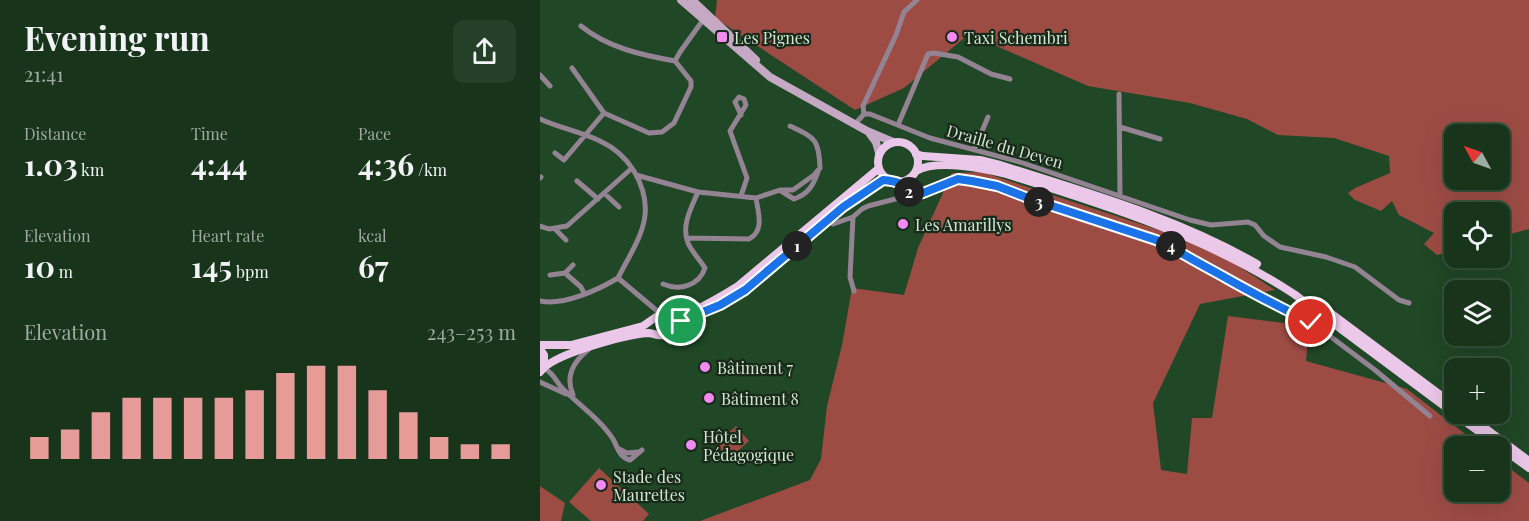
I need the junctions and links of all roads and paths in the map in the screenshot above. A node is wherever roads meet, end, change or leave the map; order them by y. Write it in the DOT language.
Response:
graph roads {
  1 [pos="917,0"];
  2 [pos="692,2"];
  3 [pos="705,18"];
  4 [pos="581,26"];
  5 [pos="675,61"];
  6 [pos="572,68"];
  7 [pos="540,75"];
  8 [pos="1010,79"];
  9 [pos="550,86"];
  10 [pos="1119,94"];
  11 [pos="604,113"];
  12 [pos="864,114"];
  13 [pos="741,115"];
  14 [pos="988,117"];
  15 [pos="540,119"];
  16 [pos="855,124"];
  17 [pos="898,125"];
  18 [pos="790,126"];
  19 [pos="1120,127"];
  20 [pos="867,131"];
  21 [pos="585,135"];
  22 [pos="1160,139"];
  23 [pos="893,142"];
  24 [pos="974,150"];
  25 [pos="555,153"];
  26 [pos="879,153"];
  27 [pos="916,154"];
  28 [pos="632,168"];
  29 [pos="878,169"];
  30 [pos="818,171"];
  31 [pos="916,171"];
  32 [pos="636,175"];
  33 [pos="909,178"];
  34 [pos="577,181"];
  35 [pos="894,182"];
  36 [pos="780,190"];
  37 [pos="698,192"];
  38 [pos="909,192"];
  39 [pos="604,193"];
  40 [pos="1120,195"];
  41 [pos="741,196"];
  42 [pos="756,198"];
  43 [pos="598,199"];
  44 [pos="619,207"];
  45 [pos="853,217"];
  46 [pos="833,224"];
  47 [pos="541,228"];
  48 [pos="554,228"];
  49 [pos="687,238"];
  50 [pos="566,240"];
  51 [pos="573,265"];
  52 [pos="565,273"];
  53 [pos="550,275"];
  54 [pos="618,278"];
  55 [pos="663,284"];
  56 [pos="854,291"];
  57 [pos="584,293"];
  58 [pos="540,301"];
  59 [pos="1409,303"];
  60 [pos="660,323"];
  61 [pos="593,346"];
  62 [pos="540,347"];
  63 [pos="542,369"];
  64 [pos="540,382"];
  65 [pos="1444,398"];
  66 [pos="576,399"];
  67 [pos="1444,406"];
  68 [pos="1430,416"];
  69 [pos="1469,424"];
  70 [pos="1480,424"];
  71 [pos="1485,436"];
  72 [pos="617,448"];
  73 [pos="1510,454"];
  74 [pos="1529,460"];
  75 [pos="1529,468"];
  1 -- 12 [label="street"];
  2 -- 3 [label="main road"];
  3 -- 5 [label="street"];
  3 -- 16 [label="main road"];
  4 -- 5 [label="street"];
  5 -- 11 [label="street"];
  6 -- 11 [label="street"];
  7 -- 9 [label="street"];
  8 -- 17 [label="street"];
  10 -- 19 [label="street"];
  11 -- 21 [label="street"];
  12 -- 16 [label="street"];
  12 -- 17 [label="street, Draille du Deven"];
  13 -- 41 [label="street"];
  14 -- 24 [label="street"];
  15 -- 21 [label="street"];
  16 -- 20 [label="main road"];
  17 -- 24 [label="street, Draille du Deven"];
  18 -- 30 [label="street"];
  19 -- 22 [label="street"];
  19 -- 40 [label="street"];
  20 -- 23 [label="main road"];
  20 -- 26 [label="main road"];
  21 -- 25 [label="street"];
  21 -- 28 [label="street"];
  23 -- 26 [label="main road"];
  23 -- 27 [label="main road"];
  24 -- 40 [label="street, Draille du Deven"];
  26 -- 29 [label="main road"];
  27 -- 31 [label="main road"];
  27 -- 65 [label="main road"];
  28 -- 32 [label="street"];
  28 -- 39 [label="street"];
  29 -- 35 [label="main road"];
  29 -- 60 [label="main road"];
  30 -- 36 [label="street"];
  30 -- 36 [label="street"];
  31 -- 33 [label="main road"];
  31 -- 67 [label="main road"];
  32 -- 37 [label="street"];
  32 -- 54 [label="street"];
  33 -- 35 [label="main road"];
  33 -- 38 [label="street"];
  34 -- 43 [label="street"];
  35 -- 38 [label="street"];
  35 -- 60 [label="main road"];
  36 -- 42 [label="street"];
  37 -- 41 [label="street"];
  37 -- 49 [label="street"];
  38 -- 45 [label="street"];
  38 -- 68 [label="street"];
  39 -- 43 [label="street"];
  39 -- 44 [label="street"];
  40 -- 59 [label="street, Draille du Deven"];
  41 -- 42 [label="street"];
  42 -- 49 [label="street"];
  43 -- 48 [label="street"];
  45 -- 46 [label="street"];
  45 -- 56 [label="street"];
  47 -- 48 [label="street"];
  48 -- 50 [label="street"];
  49 -- 55 [label="street"];
  51 -- 52 [label="street"];
  52 -- 53 [label="street"];
  52 -- 57 [label="street"];
  54 -- 57 [label="street"];
  54 -- 60 [label="street"];
  57 -- 58 [label="street"];
  60 -- 61 [label="main road"];
  60 -- 62 [label="main road"];
  61 -- 63 [label="main road"];
  61 -- 66 [label="street"];
  62 -- 63 [label="main road"];
  63 -- 66 [label="street"];
  64 -- 66 [label="street"];
  66 -- 72 [label="street"];
  69 -- 71 [label="main road"];
  70 -- 74 [label="main road"];
  73 -- 75 [label="main road"];
}
